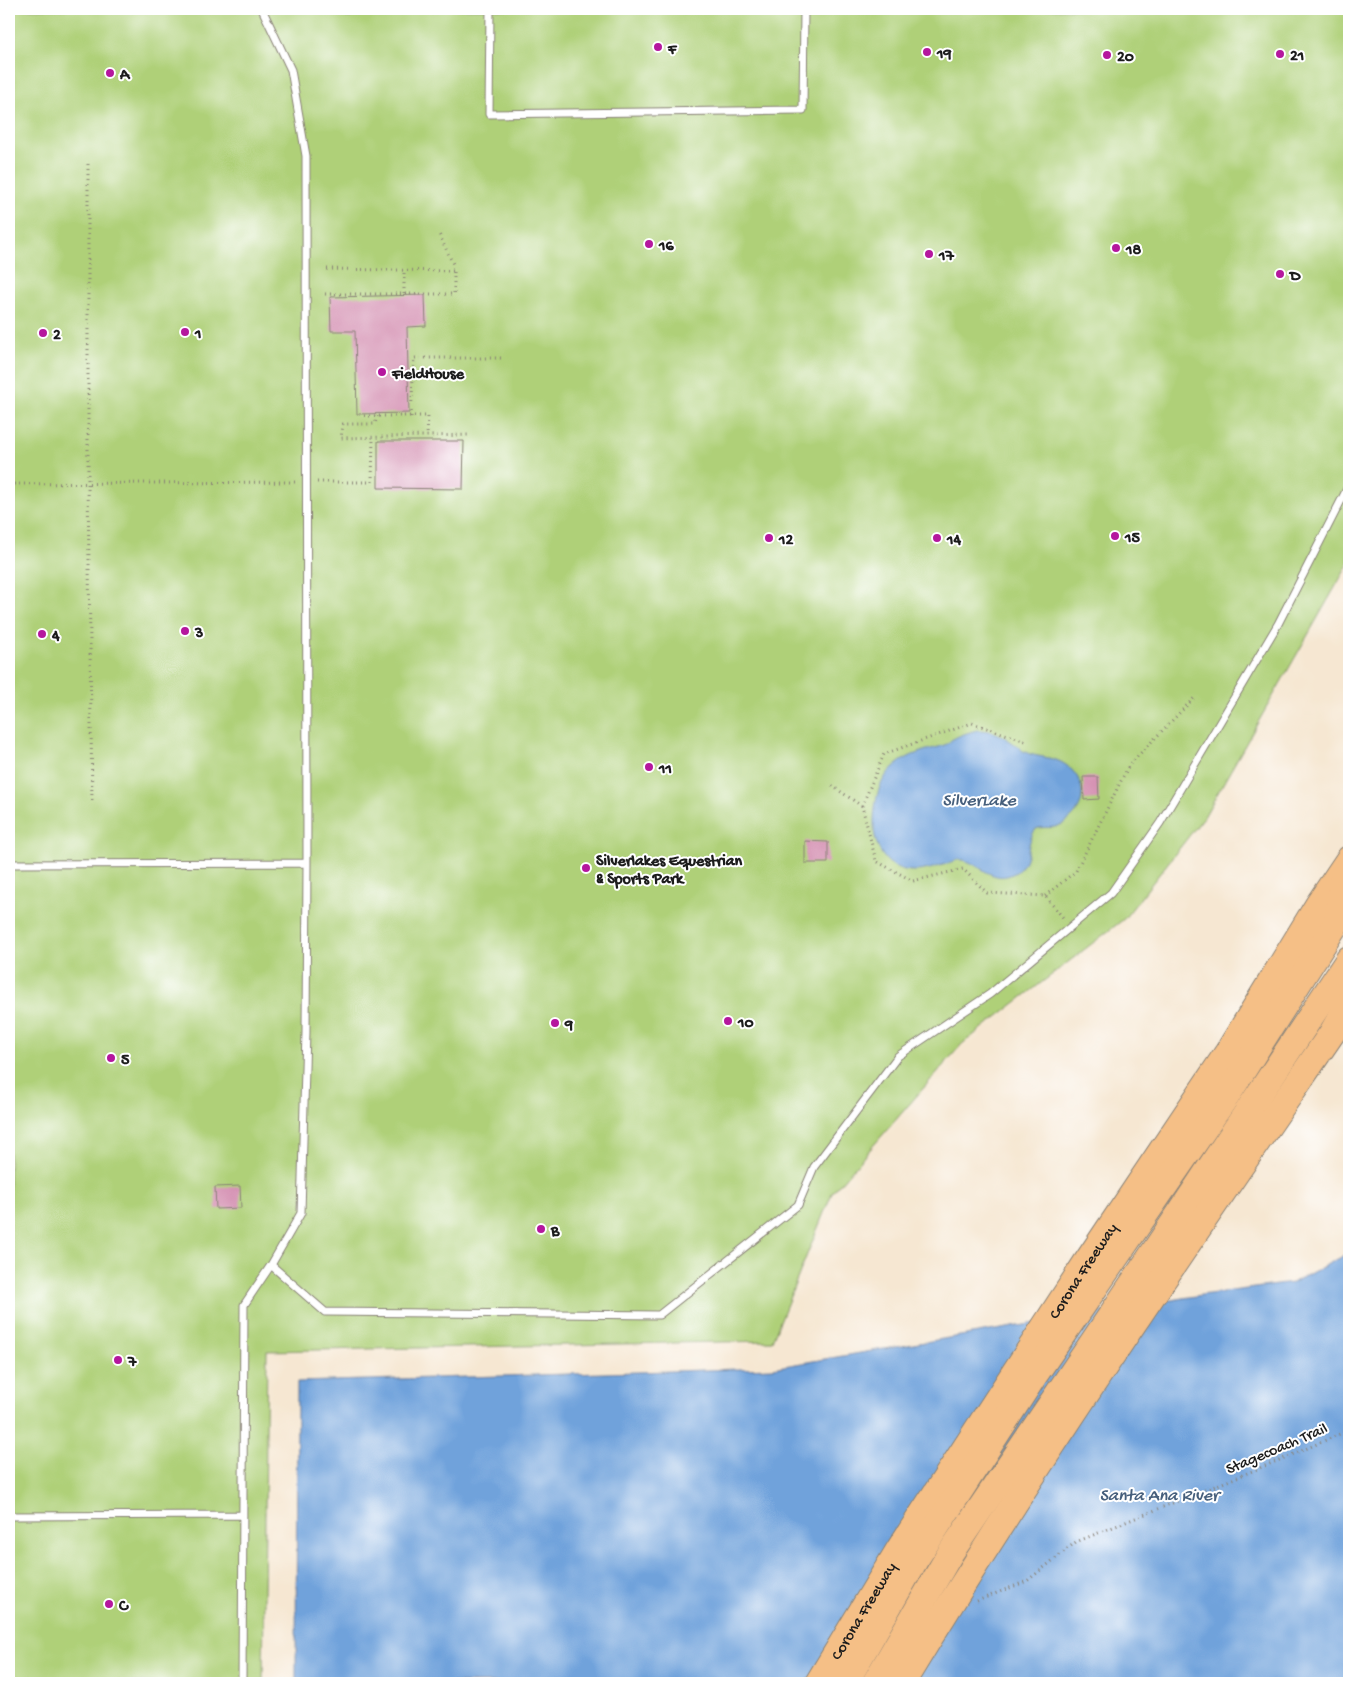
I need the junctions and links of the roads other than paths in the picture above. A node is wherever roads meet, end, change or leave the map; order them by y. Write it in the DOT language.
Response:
graph roads {
  1 [pos="262,9"];
  2 [pos="490,9"];
  3 [pos="804,9"];
  4 [pos="1349,485"];
  5 [pos="307,863"];
  6 [pos="1347,863"];
  7 [pos="9,864"];
  8 [pos="1349,959"];
  9 [pos="1349,1003"];
  10 [pos="271,1265"];
  11 [pos="243,1515"];
  12 [pos="9,1516"];
  13 [pos="242,1683"];
  14 [pos="818,1683"];
  15 [pos="845,1683"];
  16 [pos="875,1683"];
  17 [pos="902,1683"];
  1 -- 5 [label="lane"];
  2 -- 3 [label="lane"];
  4 -- 10 [label="lane"];
  5 -- 7 [label="lane"];
  5 -- 10 [label="lane"];
  6 -- 14 [label="highway, Corona Freeway"];
  6 -- 15 [label="highway"];
  8 -- 16 [label="highway"];
  9 -- 17 [label="highway"];
  10 -- 11 [label="lane"];
  11 -- 12 [label="lane"];
  11 -- 13 [label="lane"];
}
